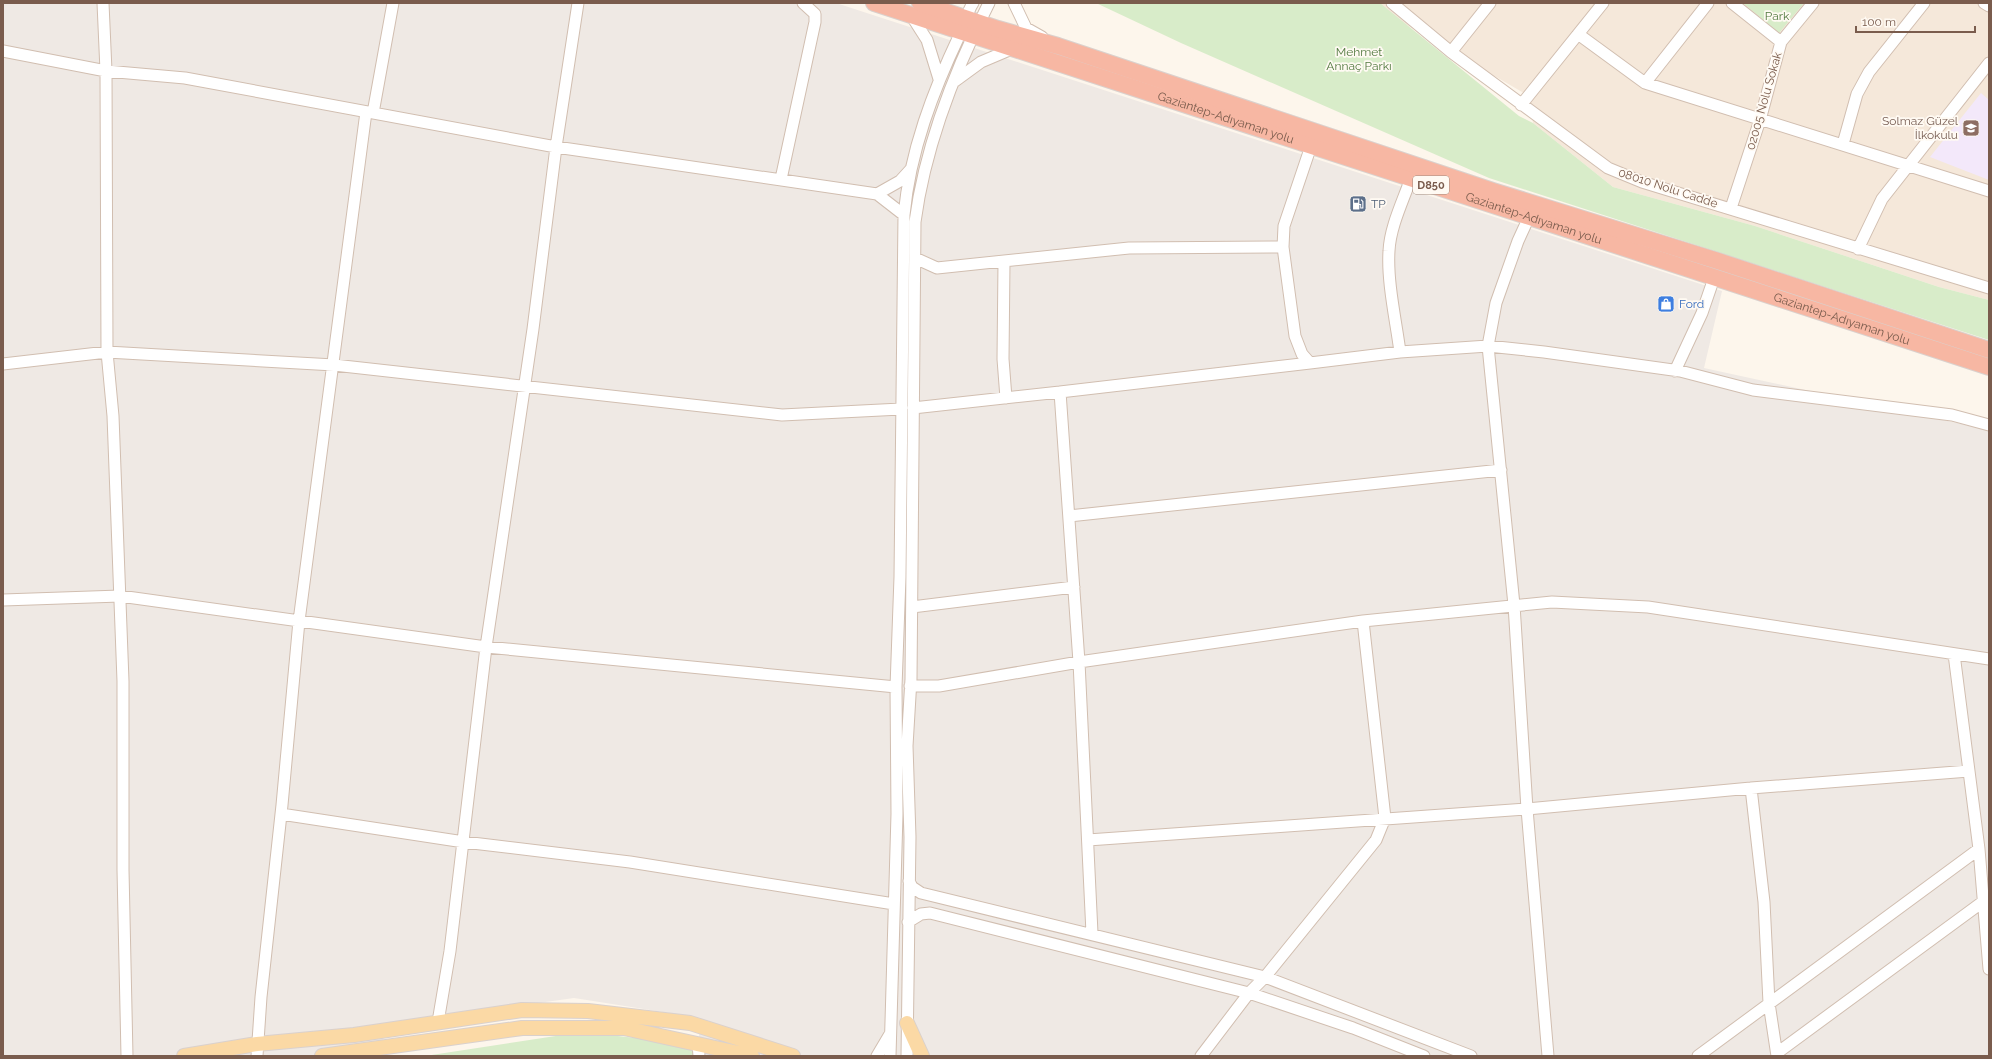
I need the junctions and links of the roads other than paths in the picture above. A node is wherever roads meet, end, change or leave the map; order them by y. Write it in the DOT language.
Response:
graph roads {
  1 [pos="103,3"];
  2 [pos="394,3"];
  3 [pos="578,3"];
  4 [pos="803,3"];
  5 [pos="874,3"];
  6 [pos="973,3"];
  7 [pos="989,3"];
  8 [pos="1014,3"];
  9 [pos="1392,3"];
  10 [pos="1490,3"];
  11 [pos="1603,3"];
  12 [pos="1708,3"];
  13 [pos="1732,3"];
  14 [pos="1813,3"];
  15 [pos="1924,3"];
  16 [pos="1984,3"];
  17 [pos="1989,6"];
  18 [pos="915,9"];
  19 [pos="970,27"];
  20 [pos="1578,34"];
  21 [pos="1781,42"];
  22 [pos="1058,46"];
  23 [pos="1014,48"];
  24 [pos="3,51"];
  25 [pos="1451,52"];
  26 [pos="1989,63"];
  27 [pos="106,71"];
  28 [pos="939,79"];
  29 [pos="955,81"];
  30 [pos="1645,83"];
  31 [pos="1521,105"];
  32 [pos="370,112"];
  33 [pos="1760,120"];
  34 [pos="1843,144"];
  35 [pos="1311,146"];
  36 [pos="556,147"];
  37 [pos="1909,165"];
  38 [pos="911,168"];
  39 [pos="1411,178"];
  40 [pos="781,179"];
  41 [pos="1989,191"];
  42 [pos="877,194"];
  43 [pos="1731,208"];
  44 [pos="904,215"];
  45 [pos="1529,217"];
  46 [pos="1283,247"];
  47 [pos="1858,249"];
  48 [pos="915,258"];
  49 [pos="1004,262"];
  50 [pos="1714,278"];
  51 [pos="1989,288"];
  52 [pos="1488,346"];
  53 [pos="1989,350"];
  54 [pos="106,352"];
  55 [pos="1400,352"];
  56 [pos="1310,363"];
  57 [pos="3,364"];
  58 [pos="334,365"];
  59 [pos="1989,367"];
  60 [pos="1675,370"];
  61 [pos="525,386"];
  62 [pos="1060,392"];
  63 [pos="1006,398"];
  64 [pos="913,408"];
  65 [pos="901,409"];
  66 [pos="1989,425"];
  67 [pos="1501,470"];
  68 [pos="1069,516"];
  69 [pos="1074,587"];
  70 [pos="120,596"];
  71 [pos="3,600"];
  72 [pos="1514,605"];
  73 [pos="912,607"];
  74 [pos="299,621"];
  75 [pos="1363,621"];
  76 [pos="486,647"];
  77 [pos="1954,654"];
  78 [pos="1989,659"];
  79 [pos="1079,662"];
  80 [pos="910,686"];
  81 [pos="896,687"];
  82 [pos="1968,771"];
  83 [pos="1751,788"];
  84 [pos="1527,809"];
  85 [pos="281,814"];
  86 [pos="1385,818"];
  87 [pos="1088,840"];
  88 [pos="464,842"];
  89 [pos="1978,848"];
  90 [pos="909,881"];
  91 [pos="1986,899"];
  92 [pos="894,904"];
  93 [pos="908,922"];
  94 [pos="1092,933"];
  95 [pos="1989,969"];
  96 [pos="1265,977"];
  97 [pos="1250,993"];
  98 [pos="1769,1003"];
  99 [pos="438,1022"];
  100 [pos="907,1023"];
  101 [pos="891,1032"];
  102 [pos="257,1050"];
  103 [pos="698,1050"];
  104 [pos="1777,1054"];
  105 [pos="127,1056"];
  106 [pos="184,1056"];
  107 [pos="322,1056"];
  108 [pos="752,1056"];
  109 [pos="793,1056"];
  110 [pos="876,1056"];
  111 [pos="890,1056"];
  112 [pos="907,1056"];
  113 [pos="922,1056"];
  114 [pos="1201,1056"];
  115 [pos="1424,1056"];
  116 [pos="1471,1056"];
  117 [pos="1548,1056"];
  118 [pos="1698,1056"];
  1 -- 27 [label="street"];
  2 -- 32 [label="street"];
  3 -- 36 [label="street"];
  4 -- 40 [label="street"];
  5 -- 18 [label="highway, Gaziantep-Adıyaman yolu / D850"];
  6 -- 19 [label="street"];
  7 -- 19 [label="street"];
  8 -- 22 [label="street"];
  9 -- 25 [label="street, 08010 Nolu Cadde"];
  10 -- 25 [label="street"];
  11 -- 20 [label="street"];
  12 -- 30 [label="street"];
  13 -- 21 [label="street"];
  14 -- 21 [label="street, 02005 Nolu Sokak"];
  15 -- 34 [label="street"];
  16 -- 17 [label="street"];
  18 -- 19 [label="highway, Gaziantep-Adıyaman yolu / D850"];
  18 -- 28 [label="street"];
  19 -- 22 [label="highway, Gaziantep-Adıyaman yolu / D850"];
  19 -- 23 [label="highway, Gaziantep-Adıyaman yolu / D850"];
  19 -- 28 [label="street"];
  19 -- 29 [label="street"];
  20 -- 30 [label="street"];
  20 -- 31 [label="street"];
  21 -- 33 [label="street, 02005 Nolu Sokak"];
  22 -- 53 [label="highway, Gaziantep-Adıyaman yolu / D850"];
  23 -- 29 [label="street"];
  23 -- 35 [label="highway, Gaziantep-Adıyaman yolu / D850"];
  24 -- 27 [label="street"];
  25 -- 31 [label="street, 08010 Nolu Cadde"];
  26 -- 37 [label="street"];
  27 -- 32 [label="street"];
  27 -- 54 [label="street"];
  28 -- 38 [label="street"];
  29 -- 48 [label="street"];
  30 -- 33 [label="street"];
  31 -- 43 [label="street, 08010 Nolu Cadde"];
  32 -- 36 [label="street"];
  32 -- 58 [label="street"];
  33 -- 34 [label="street"];
  33 -- 43 [label="street, 02005 Nolu Sokak"];
  34 -- 37 [label="street"];
  35 -- 39 [label="highway, Gaziantep-Adıyaman yolu / D850"];
  35 -- 46 [label="street"];
  36 -- 40 [label="street"];
  36 -- 61 [label="street"];
  37 -- 41 [label="street"];
  37 -- 47 [label="street"];
  38 -- 42 [label="street"];
  38 -- 44 [label="street"];
  39 -- 45 [label="highway, Gaziantep-Adıyaman yolu / D850"];
  39 -- 55 [label="street"];
  40 -- 42 [label="street"];
  42 -- 44 [label="street"];
  43 -- 47 [label="street, 08010 Nolu Cadde"];
  44 -- 65 [label="street"];
  45 -- 50 [label="highway, Gaziantep-Adıyaman yolu / D850"];
  45 -- 52 [label="street"];
  46 -- 49 [label="street"];
  46 -- 56 [label="street"];
  47 -- 51 [label="street, 08010 Nolu Cadde"];
  48 -- 49 [label="street"];
  48 -- 64 [label="street"];
  49 -- 63 [label="street"];
  50 -- 59 [label="highway, Gaziantep-Adıyaman yolu / D850"];
  50 -- 60 [label="street"];
  52 -- 55 [label="street"];
  52 -- 60 [label="street"];
  52 -- 67 [label="street"];
  54 -- 57 [label="street"];
  54 -- 58 [label="street"];
  54 -- 70 [label="street"];
  55 -- 56 [label="street"];
  56 -- 62 [label="street"];
  58 -- 61 [label="street"];
  58 -- 74 [label="street"];
  60 -- 66 [label="street"];
  61 -- 65 [label="street"];
  61 -- 76 [label="street"];
  62 -- 63 [label="street"];
  62 -- 68 [label="street"];
  63 -- 64 [label="street"];
  64 -- 73 [label="street"];
  65 -- 81 [label="street"];
  67 -- 68 [label="street"];
  67 -- 72 [label="street"];
  68 -- 69 [label="street"];
  69 -- 73 [label="street"];
  69 -- 79 [label="street"];
  70 -- 71 [label="street"];
  70 -- 74 [label="street"];
  70 -- 105 [label="street"];
  72 -- 75 [label="street"];
  72 -- 77 [label="street"];
  72 -- 84 [label="street"];
  73 -- 80 [label="street"];
  74 -- 76 [label="street"];
  74 -- 85 [label="street"];
  75 -- 79 [label="street"];
  75 -- 86 [label="street"];
  76 -- 81 [label="street"];
  76 -- 88 [label="street"];
  77 -- 78 [label="street"];
  77 -- 82 [label="street"];
  79 -- 80 [label="street"];
  79 -- 87 [label="street"];
  80 -- 90 [label="street"];
  81 -- 92 [label="street"];
  82 -- 83 [label="street"];
  82 -- 89 [label="street"];
  83 -- 84 [label="street"];
  83 -- 98 [label="street"];
  84 -- 86 [label="street"];
  84 -- 117 [label="street"];
  85 -- 88 [label="street"];
  85 -- 102 [label="street"];
  86 -- 87 [label="street"];
  86 -- 96 [label="street"];
  87 -- 94 [label="street"];
  88 -- 92 [label="street"];
  88 -- 99 [label="street"];
  89 -- 91 [label="street"];
  89 -- 98 [label="street"];
  90 -- 93 [label="street"];
  90 -- 94 [label="street"];
  91 -- 95 [label="street"];
  91 -- 104 [label="street"];
  92 -- 101 [label="street"];
  93 -- 97 [label="street"];
  93 -- 100 [label="street"];
  94 -- 96 [label="street"];
  96 -- 97 [label="street"];
  96 -- 116 [label="street"];
  97 -- 114 [label="street"];
  97 -- 115 [label="street"];
  98 -- 104 [label="street"];
  98 -- 118 [label="street"];
  99 -- 102 [label="main road"];
  99 -- 109 [label="main road"];
  100 -- 112 [label="street"];
  100 -- 113 [label="main road"];
  101 -- 110 [label="street"];
  101 -- 111 [label="street"];
  102 -- 106 [label="main road"];
  103 -- 107 [label="main road"];
  103 -- 108 [label="main road"];
}
